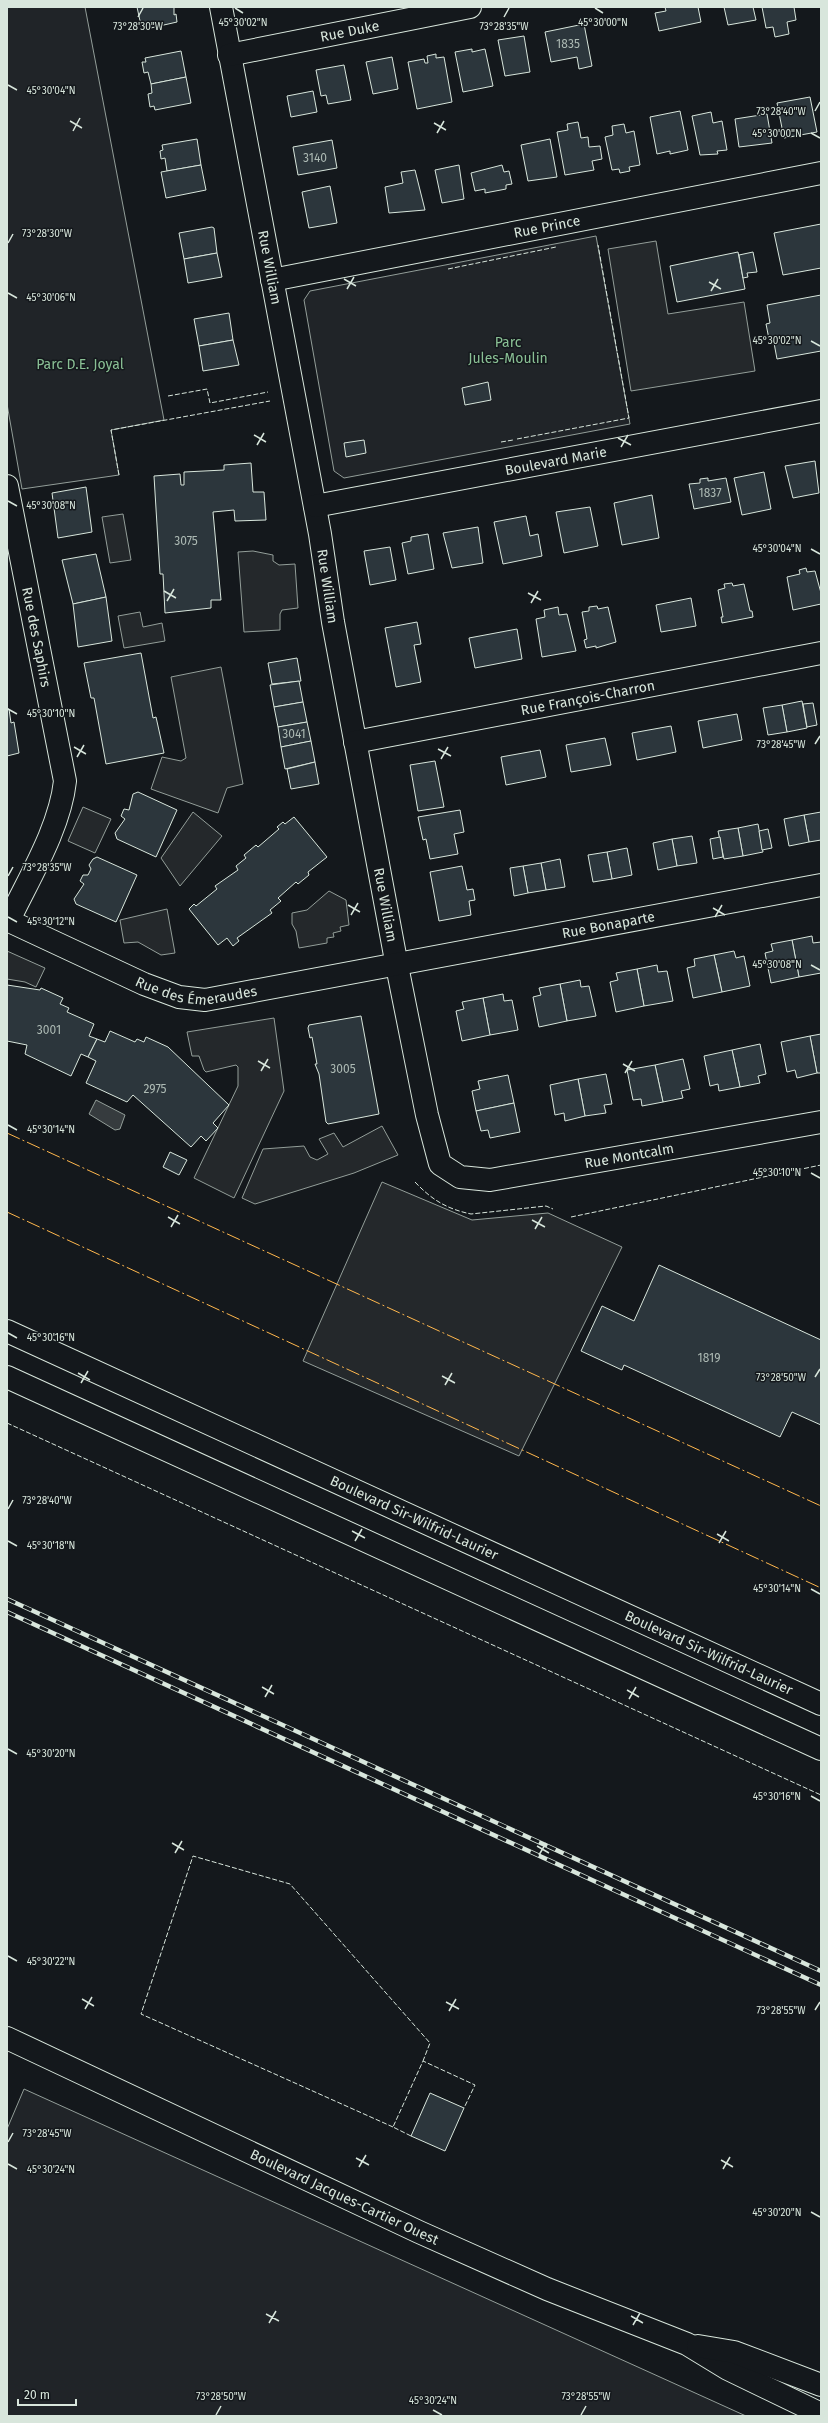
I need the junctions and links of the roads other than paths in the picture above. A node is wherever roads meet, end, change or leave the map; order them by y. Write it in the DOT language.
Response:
graph roads {
  1 [pos="221,7"];
  2 [pos="470,7"];
  3 [pos="229,55"];
  4 [pos="821,173"];
  5 [pos="272,280"];
  6 [pos="821,411"];
  7 [pos="7,486"];
  8 [pos="315,506"];
  9 [pos="821,653"];
  10 [pos="355,742"];
  11 [pos="821,885"];
  12 [pos="8,920"];
  13 [pos="397,966"];
  14 [pos="821,1122"];
  15 [pos="440,1164"];
  16 [pos="7,1331"];
  17 [pos="7,1377"];
  18 [pos="821,1704"];
  19 [pos="821,1749"];
  20 [pos="7,2038"];
  21 [pos="687,2344"];
  22 [pos="821,2385"];
  23 [pos="821,2414"];
  1 -- 3 [label="main road, Rue William"];
  2 -- 3 [label="main road, Rue Duke"];
  3 -- 5 [label="main road, Rue William"];
  4 -- 5 [label="main road, Rue Prince"];
  5 -- 8 [label="main road, Rue William"];
  6 -- 8 [label="main road, Boulevard Marie"];
  7 -- 12 [label="main road, Rue des Saphirs"];
  8 -- 10 [label="main road, Rue William"];
  9 -- 10 [label="main road, Rue François-Charron"];
  10 -- 13 [label="main road, Rue William"];
  11 -- 13 [label="main road, Rue Bonaparte"];
  12 -- 13 [label="main road, Rue des Émeraudes"];
  13 -- 15 [label="main road, Rue William"];
  14 -- 15 [label="main road, Rue Montcalm"];
  16 -- 18 [label="main road, Boulevard Sir-Wilfrid-Laurier"];
  17 -- 19 [label="main road"];
  20 -- 21 [label="main road, Boulevard Jacques-Cartier Ouest"];
  21 -- 22 [label="main road, Boulevard Jacques-Cartier Ouest"];
  21 -- 23 [label="main road, Boulevard Jacques-Cartier Ouest"];
}
